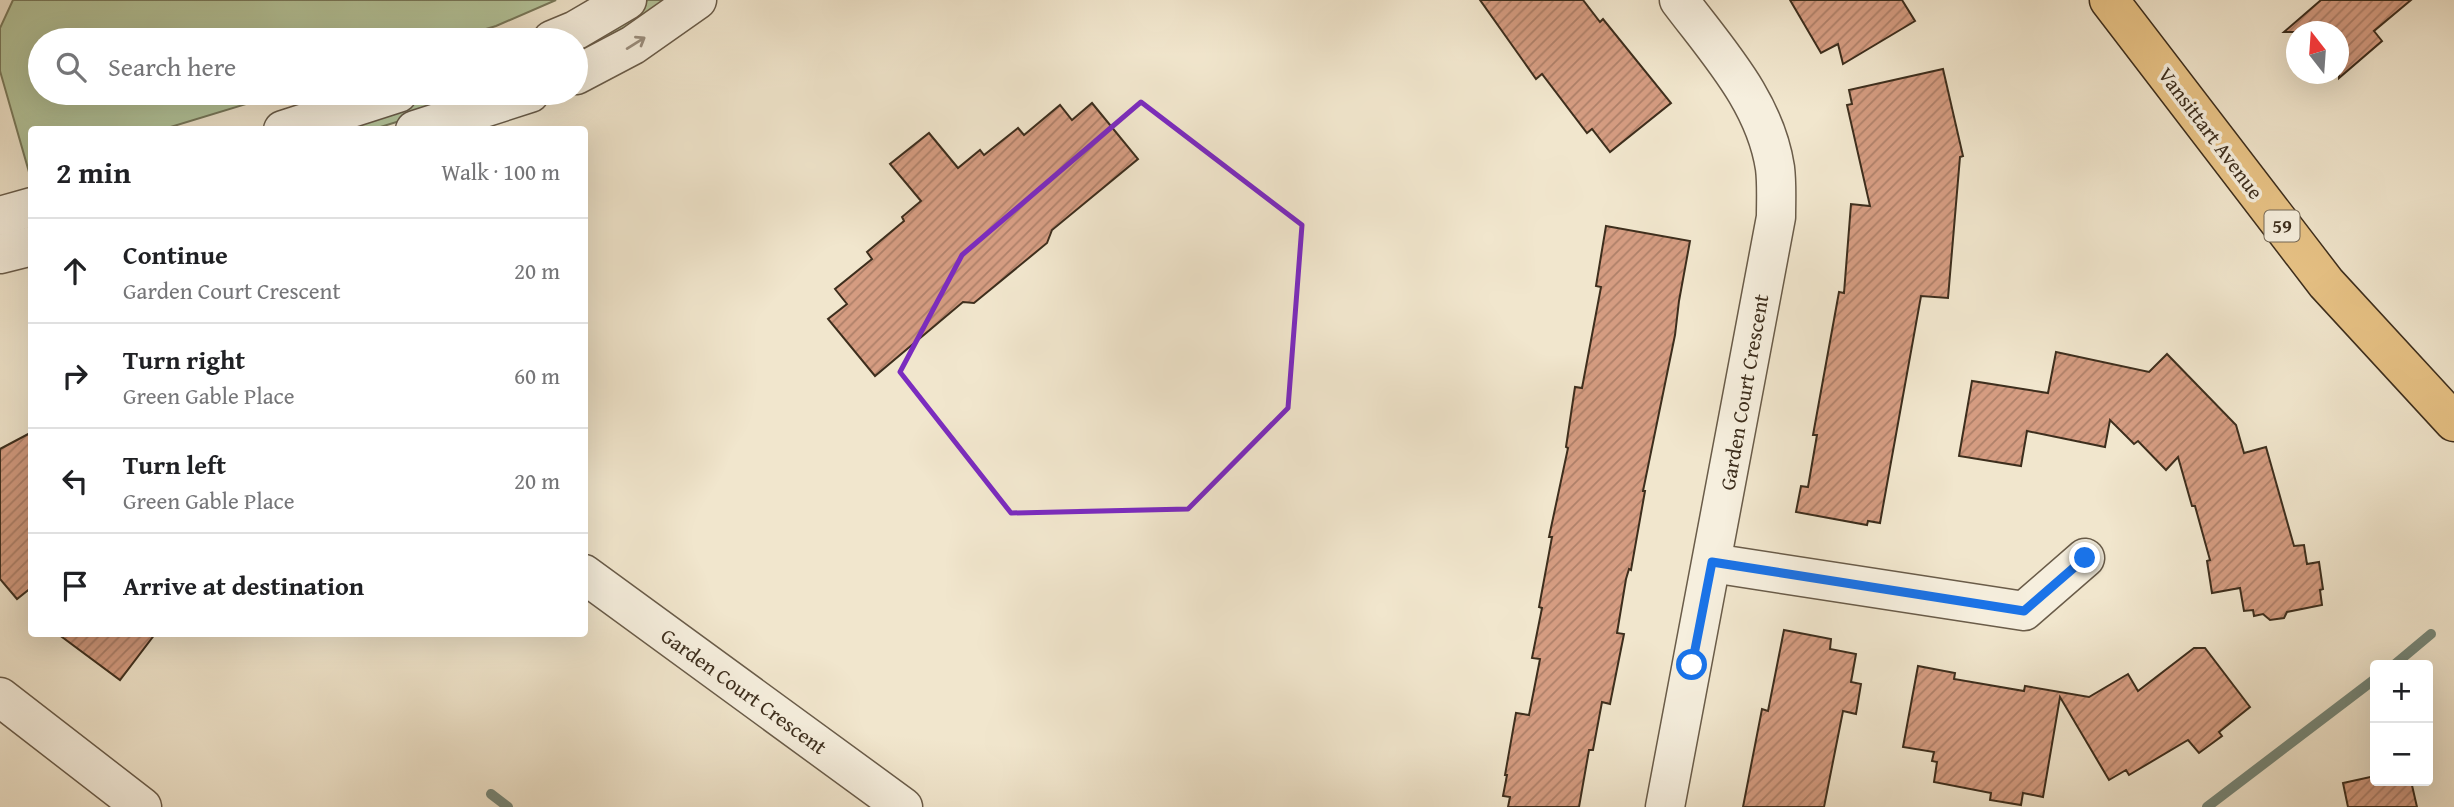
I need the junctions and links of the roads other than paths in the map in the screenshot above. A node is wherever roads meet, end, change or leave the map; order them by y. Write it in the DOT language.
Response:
graph roads {
  1 [pos="628,0"];
  2 [pos="697,0"];
  3 [pos="1679,0"];
  4 [pos="2126,6"];
  5 [pos="579,28"];
  6 [pos="588,69"];
  7 [pos="361,105"];
  8 [pos="493,105"];
  9 [pos="295,126"];
  10 [pos="427,126"];
  11 [pos="28,208"];
  12 [pos="0,216"];
  13 [pos="28,247"];
  14 [pos="0,254"];
  15 [pos="2454,422"];
  16 [pos="2085,558"];
  17 [pos="1712,562"];
  18 [pos="588,577"];
  19 [pos="0,697"];
  20 [pos="142,807"];
  21 [pos="903,807"];
  22 [pos="1665,807"];
  1 -- 5 [label="street"];
  6 -- 2 [label="street, one-way"];
  3 -- 17 [label="street, Garden Court Crescent"];
  4 -- 15 [label="main road, Vansittart Avenue / 59"];
  7 -- 9 [label="street"];
  8 -- 10 [label="street"];
  11 -- 12 [label="street"];
  13 -- 14 [label="street"];
  16 -- 17 [label="street"];
  17 -- 22 [label="street, Garden Court Crescent"];
  18 -- 21 [label="street, Garden Court Crescent"];
  19 -- 20 [label="street"];
}
